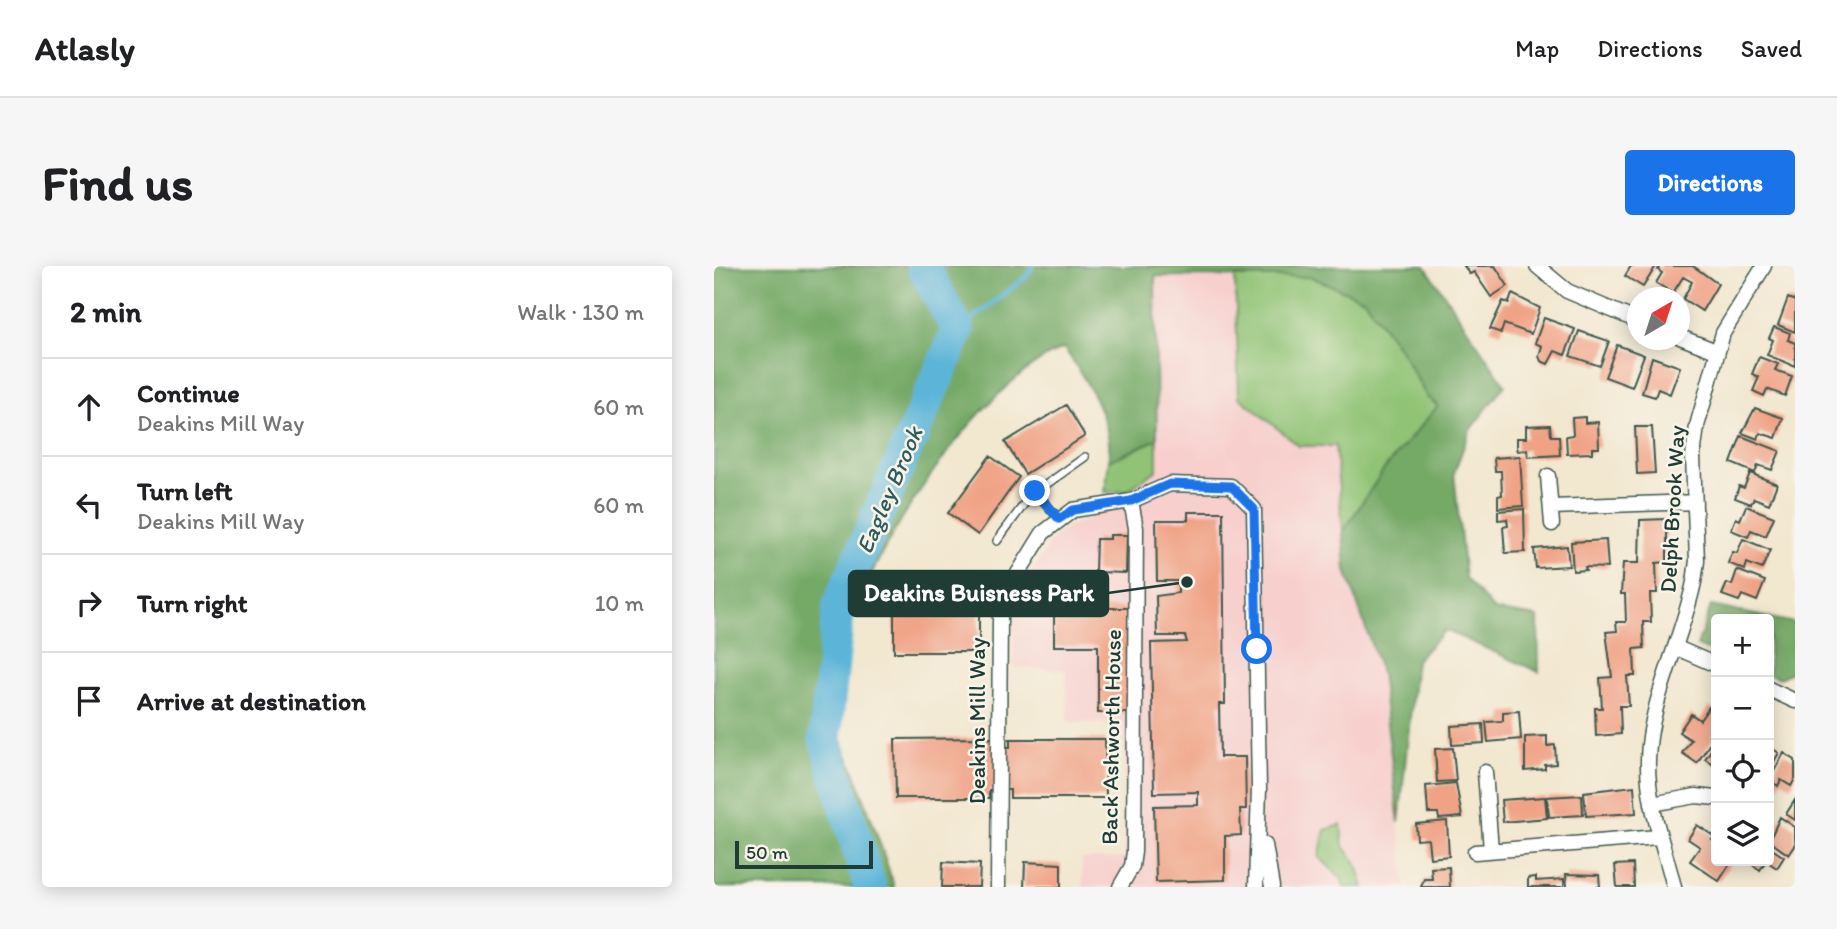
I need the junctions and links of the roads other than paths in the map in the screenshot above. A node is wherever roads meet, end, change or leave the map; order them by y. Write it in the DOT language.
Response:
graph roads {
  1 [pos="1537,266"];
  2 [pos="1764,266"];
  3 [pos="1627,317"];
  4 [pos="1690,341"];
  5 [pos="1716,351"];
  6 [pos="1086,457"];
  7 [pos="1548,476"];
  8 [pos="1035,491"];
  9 [pos="1131,501"];
  10 [pos="1695,502"];
  11 [pos="1551,507"];
  12 [pos="1059,519"];
  13 [pos="1552,524"];
  14 [pos="997,541"];
  15 [pos="1677,648"];
  16 [pos="1711,663"];
  17 [pos="1774,691"];
  18 [pos="1795,701"];
  19 [pos="1489,782"];
  20 [pos="1259,788"];
  21 [pos="1711,798"];
  22 [pos="1652,804"];
  23 [pos="1658,837"];
  24 [pos="1491,850"];
  25 [pos="1475,852"];
  26 [pos="998,887"];
  27 [pos="1120,887"];
  28 [pos="1256,887"];
  29 [pos="1272,887"];
  30 [pos="1674,887"];
  1 -- 3 [label="street"];
  2 -- 5 [label="street, Delph Brook Way"];
  4 -- 5 [label="street"];
  5 -- 10 [label="street, Delph Brook Way"];
  6 -- 8 [label="lane"];
  7 -- 11 [label="street"];
  8 -- 12 [label="lane"];
  8 -- 14 [label="lane"];
  9 -- 12 [label="street, Deakins Mill Way"];
  9 -- 20 [label="street, Deakins Mill Way"];
  9 -- 27 [label="street, Back Ashworth House"];
  10 -- 11 [label="street"];
  10 -- 15 [label="street, Delph Brook Way"];
  11 -- 13 [label="street"];
  12 -- 26 [label="street, Deakins Mill Way"];
  15 -- 16 [label="street"];
  15 -- 22 [label="street, Delph Brook Way"];
  17 -- 18 [label="street"];
  19 -- 24 [label="street"];
  20 -- 28 [label="street, Deakins Mill Way"];
  20 -- 29 [label="street, Deakins Mill Way"];
  21 -- 22 [label="street"];
  22 -- 23 [label="street, Delph Brook Way"];
  23 -- 24 [label="street"];
  23 -- 30 [label="street, Delph Brook Way"];
  24 -- 25 [label="street"];
}
